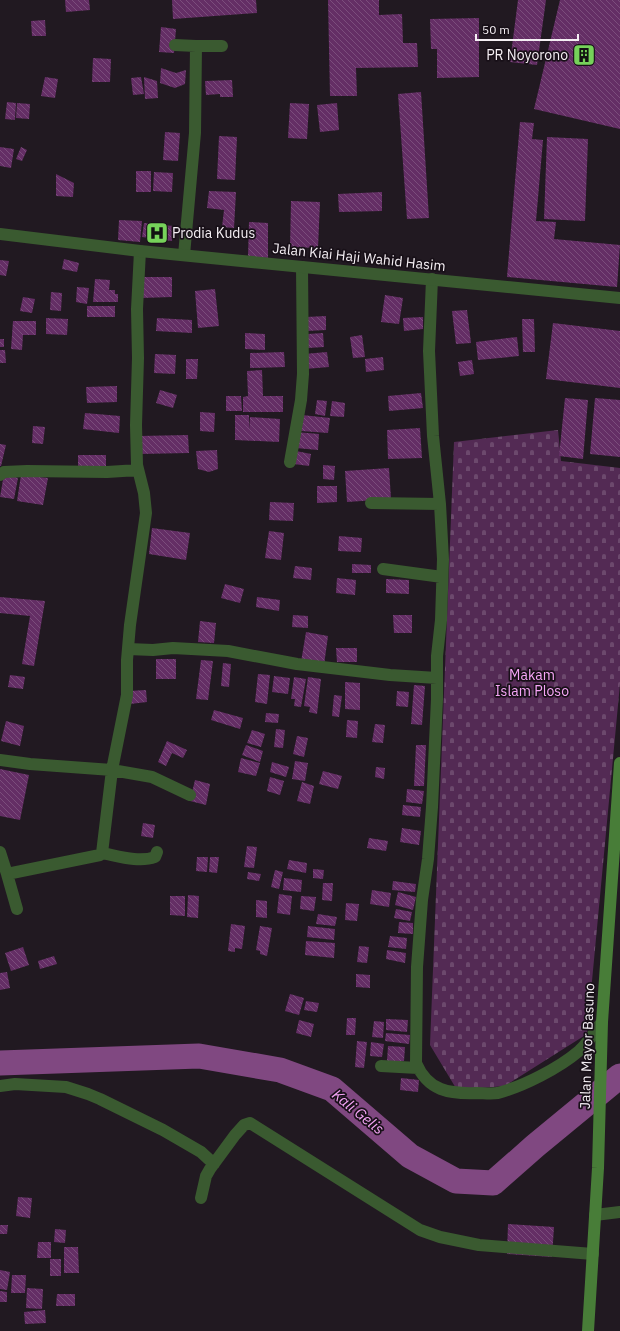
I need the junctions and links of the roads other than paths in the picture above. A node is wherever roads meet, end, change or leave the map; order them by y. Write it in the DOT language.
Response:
graph roads {
  1 [pos="175,46"];
  2 [pos="196,46"];
  3 [pos="222,46"];
  4 [pos="0,234"];
  5 [pos="140,251"];
  6 [pos="184,255"];
  7 [pos="302,267"];
  8 [pos="432,280"];
  9 [pos="620,298"];
  10 [pos="290,462"];
  11 [pos="138,470"];
  12 [pos="0,475"];
  13 [pos="372,503"];
  14 [pos="440,504"];
  15 [pos="383,568"];
  16 [pos="442,577"];
  17 [pos="128,649"];
  18 [pos="437,678"];
  19 [pos="0,760"];
  20 [pos="620,764"];
  21 [pos="112,770"];
  22 [pos="190,795"];
  23 [pos="0,852"];
  24 [pos="102,852"];
  25 [pos="157,852"];
  26 [pos="617,865"];
  27 [pos="7,874"];
  28 [pos="17,909"];
  29 [pos="602,1028"];
  30 [pos="381,1066"];
  31 [pos="418,1068"];
  32 [pos="0,1086"];
  33 [pos="214,1164"];
  34 [pos="201,1198"];
  35 [pos="620,1212"];
  36 [pos="595,1215"];
  37 [pos="592,1254"];
  38 [pos="588,1331"];
  1 -- 2 [label="street"];
  2 -- 3 [label="street"];
  2 -- 6 [label="street"];
  4 -- 5 [label="street, Jalan Kiai Haji Wahid Hasim"];
  5 -- 6 [label="street, Jalan Kiai Haji Wahid Hasim"];
  5 -- 11 [label="street"];
  6 -- 7 [label="street, Jalan Kiai Haji Wahid Hasim"];
  7 -- 8 [label="street, Jalan Kiai Haji Wahid Hasim"];
  7 -- 10 [label="street"];
  8 -- 9 [label="street, Jalan Kiai Haji Wahid Hasim"];
  8 -- 14 [label="street"];
  11 -- 12 [label="street"];
  11 -- 17 [label="street"];
  13 -- 14 [label="street"];
  14 -- 16 [label="street"];
  15 -- 16 [label="street"];
  16 -- 18 [label="street"];
  17 -- 18 [label="street"];
  17 -- 21 [label="street"];
  18 -- 31 [label="street"];
  19 -- 21 [label="street"];
  20 -- 26 [label="main road, Jalan Mayor Basuno"];
  21 -- 22 [label="street"];
  21 -- 24 [label="street"];
  23 -- 27 [label="street"];
  24 -- 25 [label="street"];
  24 -- 27 [label="street"];
  26 -- 29 [label="main road, Jalan Mayor Basuno"];
  27 -- 28 [label="street"];
  29 -- 31 [label="street"];
  29 -- 36 [label="main road, Jalan Mayor Basuno"];
  30 -- 31 [label="street"];
  32 -- 33 [label="street"];
  33 -- 34 [label="street"];
  33 -- 37 [label="street"];
  35 -- 36 [label="street"];
  36 -- 37 [label="main road, Jalan Mayor Basuno"];
  37 -- 38 [label="main road, Jalan Mayor Basuno"];
}
